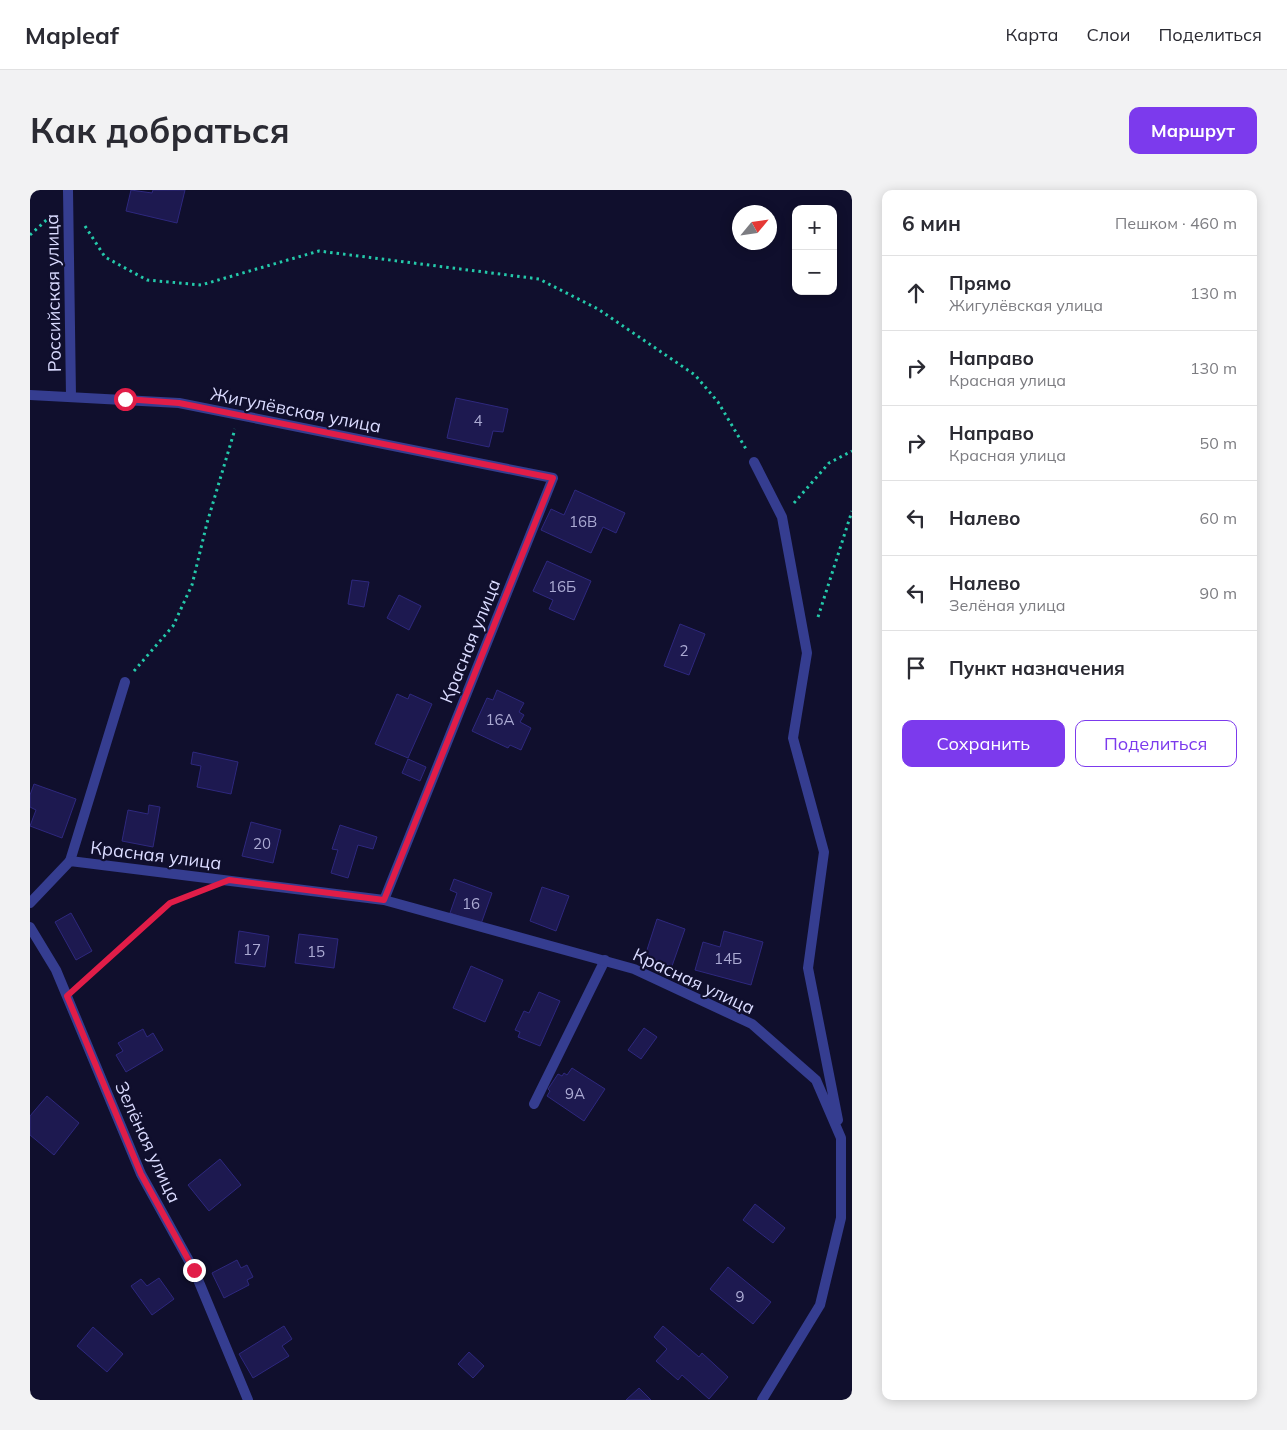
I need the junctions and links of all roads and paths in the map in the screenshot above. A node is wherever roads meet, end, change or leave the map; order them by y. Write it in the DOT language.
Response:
graph roads {
  1 [pos="68,195"];
  2 [pos="84,224"];
  3 [pos="30,235"];
  4 [pos="30,395"];
  5 [pos="71,396"];
  6 [pos="235,428"];
  7 [pos="852,451"];
  8 [pos="754,462"];
  9 [pos="553,478"];
  10 [pos="852,511"];
  11 [pos="782,517"];
  12 [pos="815,626"];
  13 [pos="125,682"];
  14 [pos="70,861"];
  15 [pos="195,893"];
  16 [pos="384,900"];
  17 [pos="30,903"];
  18 [pos="30,927"];
  19 [pos="605,960"];
  20 [pos="67,996"];
  21 [pos="534,1104"];
  22 [pos="841,1138"];
  23 [pos="248,1400"];
  24 [pos="762,1400"];
  1 -- 3 [label="path"];
  1 -- 5 [label="street, Российская улица"];
  2 -- 8 [label="path"];
  4 -- 5 [label="street, Жигулёвская улица"];
  5 -- 9 [label="street, Жигулёвская улица"];
  6 -- 13 [label="path"];
  7 -- 11 [label="path"];
  8 -- 11 [label="street"];
  9 -- 16 [label="street, Красная улица"];
  10 -- 12 [label="path"];
  11 -- 22 [label="street"];
  13 -- 14 [label="street"];
  14 -- 16 [label="street, Красная улица"];
  14 -- 17 [label="street, Красная улица"];
  15 -- 20 [label="path"];
  16 -- 19 [label="street, Красная улица"];
  18 -- 20 [label="street, Зелёная улица"];
  19 -- 21 [label="street"];
  19 -- 22 [label="street, Красная улица"];
  20 -- 23 [label="street, Зелёная улица"];
  22 -- 24 [label="street, Красная улица"];
}
